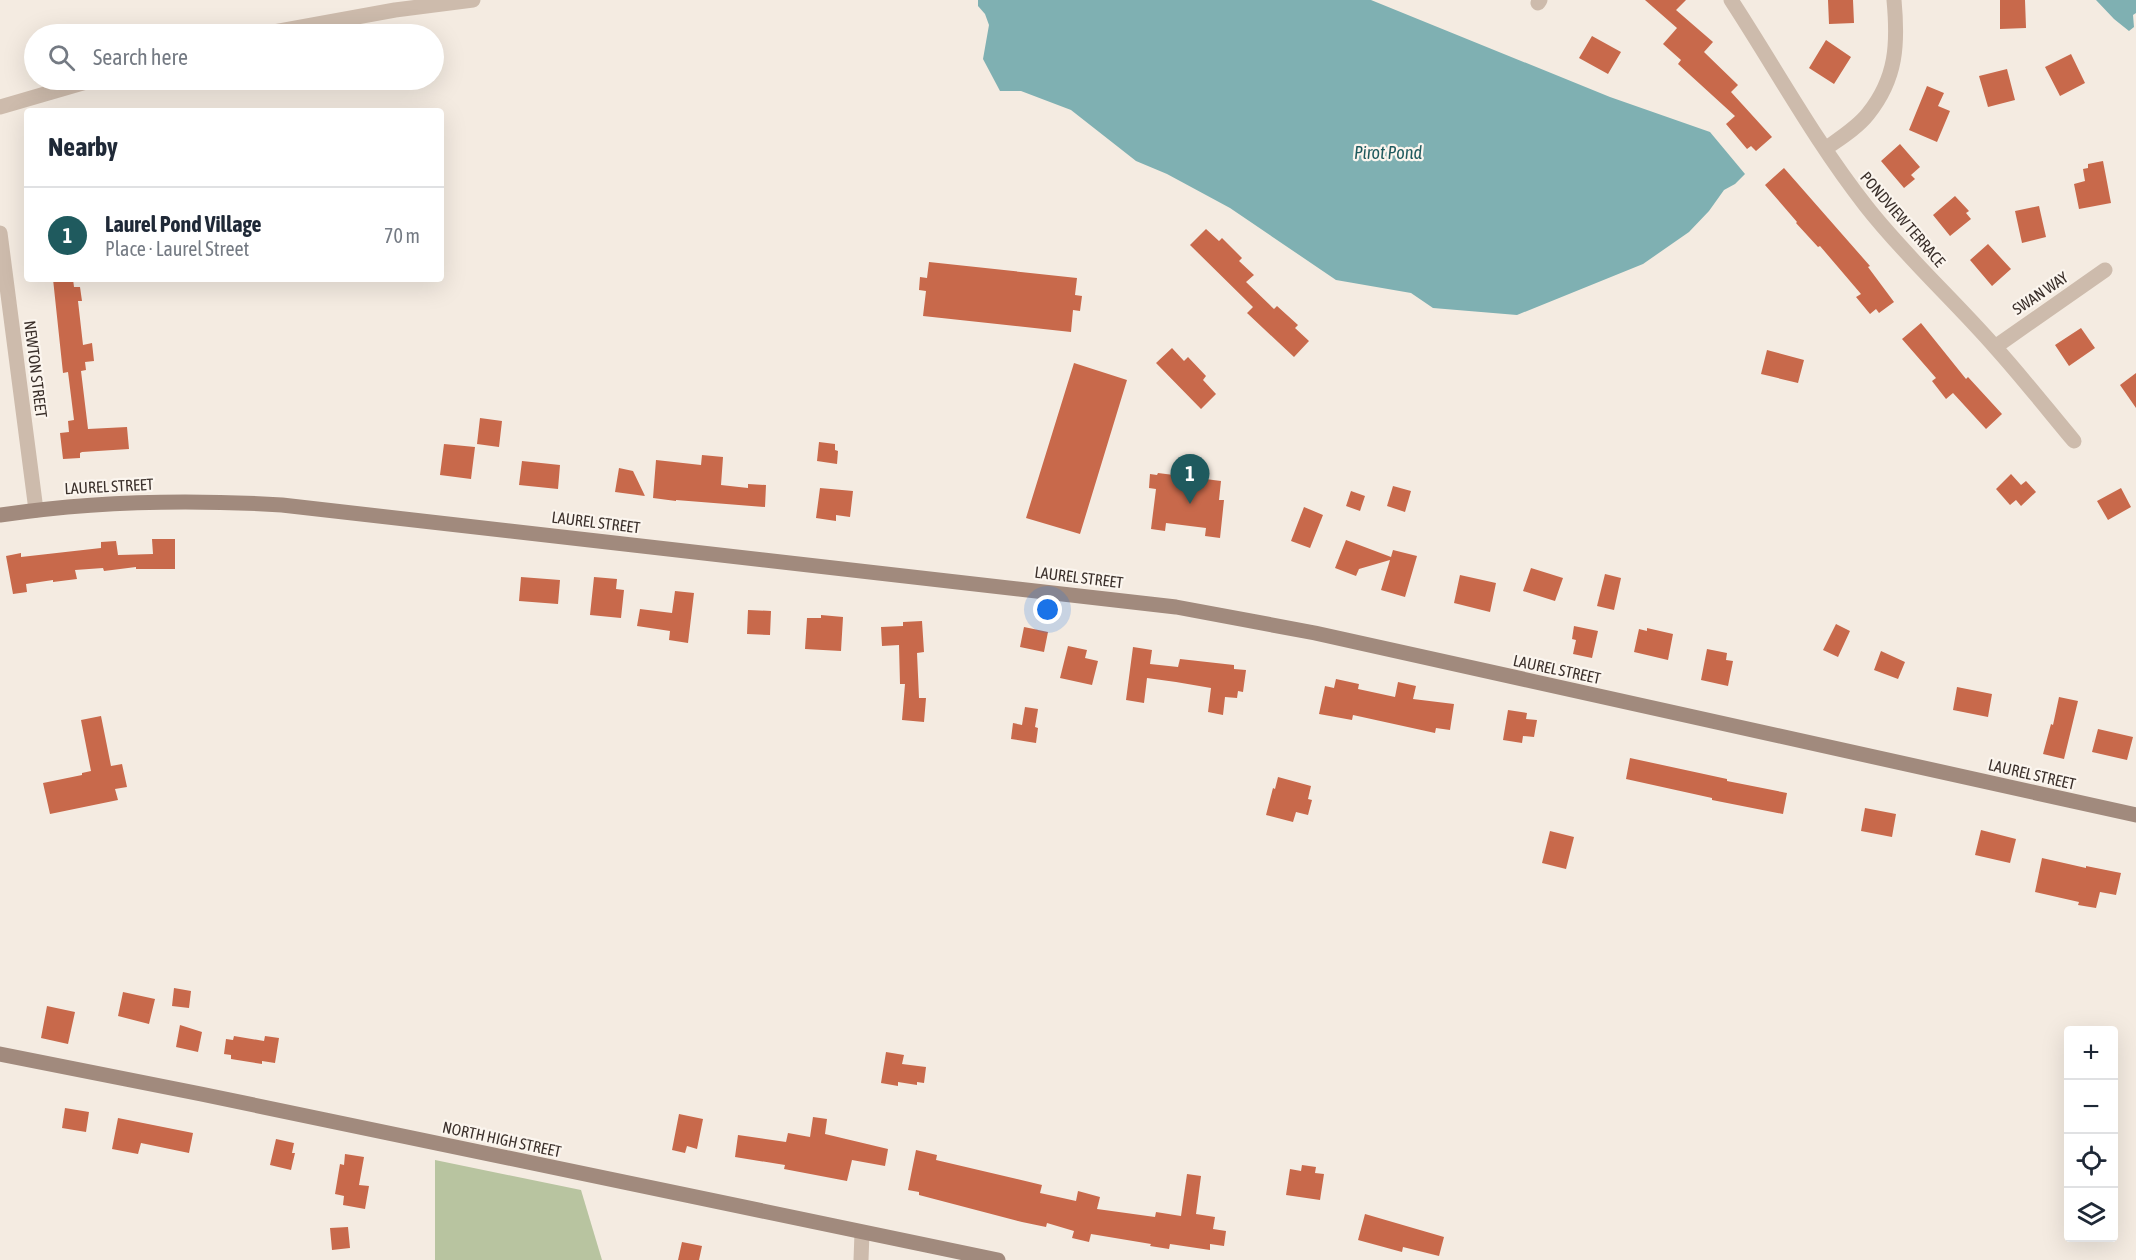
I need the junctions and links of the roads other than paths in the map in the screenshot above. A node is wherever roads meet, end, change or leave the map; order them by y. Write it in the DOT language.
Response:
graph roads {
  1 [pos="473,0"];
  2 [pos="1731,0"];
  3 [pos="1894,0"];
  4 [pos="318,24"];
  5 [pos="59,90"];
  6 [pos="0,107"];
  7 [pos="1825,149"];
  8 [pos="0,233"];
  9 [pos="2105,270"];
  10 [pos="1995,347"];
  11 [pos="2074,441"];
  12 [pos="36,510"];
  13 [pos="0,515"];
  14 [pos="2136,815"];
  15 [pos="0,1054"];
  16 [pos="862,1233"];
  17 [pos="861,1260"];
  18 [pos="998,1260"];
  1 -- 4 [label="street"];
  2 -- 7 [label="street, PONDVIEW TERRACE"];
  3 -- 7 [label="street"];
  5 -- 6 [label="street"];
  7 -- 10 [label="street, PONDVIEW TERRACE"];
  8 -- 12 [label="street, NEWTON STREET"];
  9 -- 10 [label="street, SWAN WAY"];
  10 -- 11 [label="street, PONDVIEW TERRACE"];
  12 -- 13 [label="street, LAUREL STREET"];
  12 -- 14 [label="street, LAUREL STREET"];
  15 -- 16 [label="street, NORTH HIGH STREET"];
  16 -- 17 [label="street"];
  16 -- 18 [label="street, NORTH HIGH STREET"];
}
